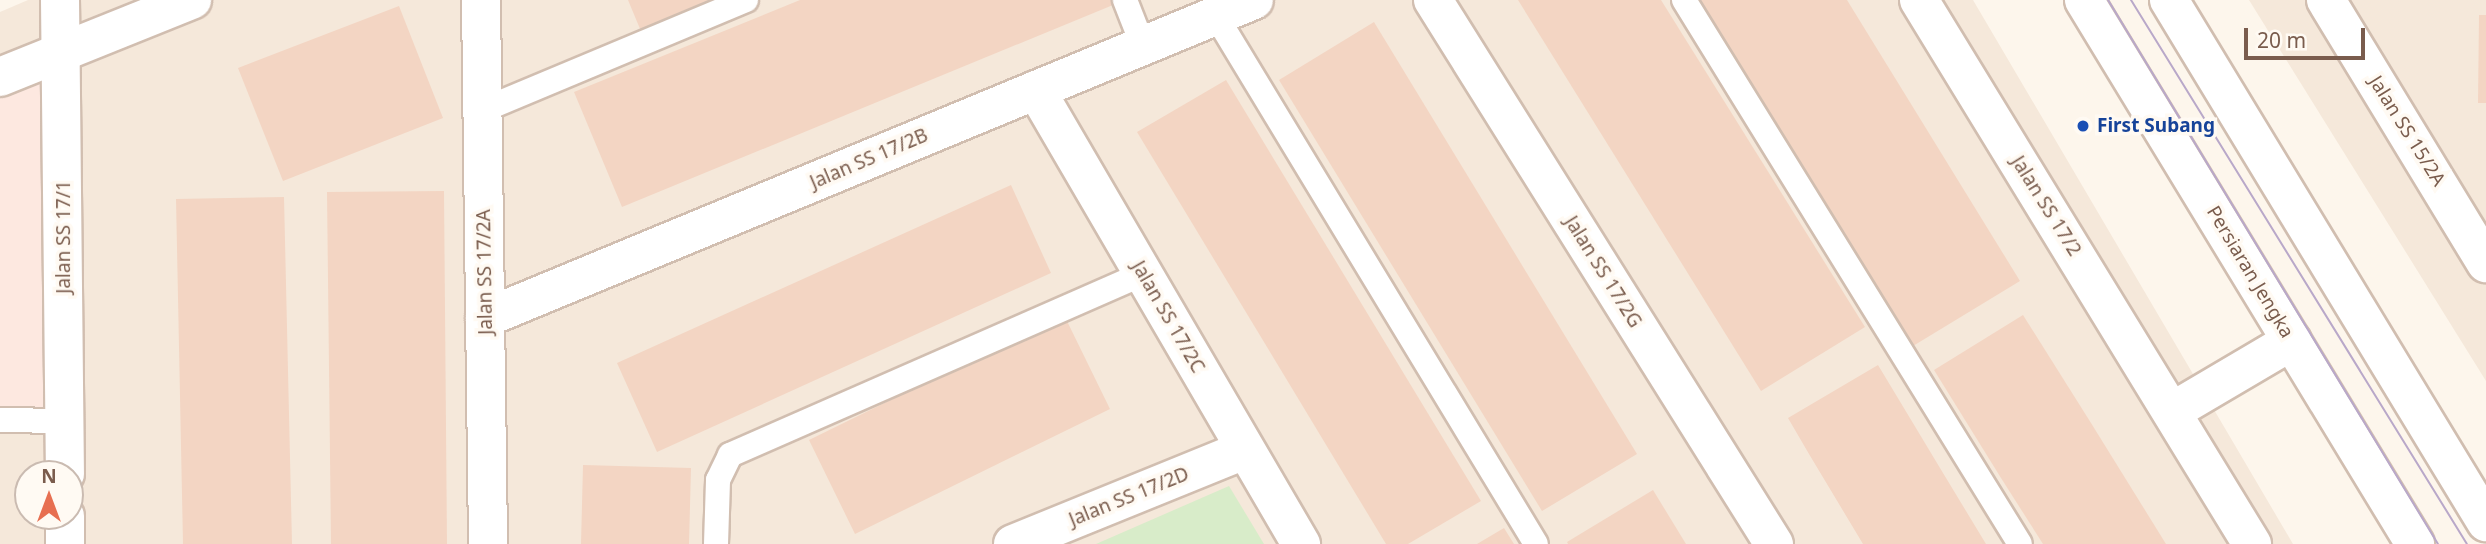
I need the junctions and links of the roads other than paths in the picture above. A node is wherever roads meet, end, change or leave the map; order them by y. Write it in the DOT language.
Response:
graph roads {
  1 [pos="60,0"];
  2 [pos="192,0"];
  3 [pos="481,0"];
  4 [pos="746,0"];
  5 [pos="1125,0"];
  6 [pos="1254,0"];
  7 [pos="1433,0"];
  8 [pos="1684,0"];
  9 [pos="1919,0"];
  10 [pos="2084,0"];
  11 [pos="2169,0"];
  12 [pos="2326,0"];
  13 [pos="1216,16"];
  14 [pos="1143,46"];
  15 [pos="64,54"];
  16 [pos="0,77"];
  17 [pos="1036,90"];
  18 [pos="483,110"];
  19 [pos="2471,208"];
  20 [pos="2486,263"];
  21 [pos="1143,274"];
  22 [pos="485,318"];
  23 [pos="2292,341"];
  24 [pos="2173,411"];
  25 [pos="0,420"];
  26 [pos="65,421"];
  27 [pos="1245,450"];
  28 [pos="65,460"];
  29 [pos="2486,522"];
  30 [pos="488,544"];
  31 [pos="716,544"];
  32 [pos="1013,544"];
  33 [pos="1301,544"];
  34 [pos="1536,544"];
  35 [pos="1774,544"];
  36 [pos="2020,544"];
  37 [pos="2252,544"];
  38 [pos="2415,544"];
  1 -- 15 [label="street, Jalan SS 17/1"];
  2 -- 15 [label="street"];
  3 -- 18 [label="street, Jalan SS 17/2A"];
  4 -- 18 [label="lane"];
  5 -- 14 [label="lane"];
  6 -- 13 [label="street, Jalan SS 17/2B"];
  7 -- 35 [label="street, Jalan SS 17/2G"];
  8 -- 36 [label="lane"];
  9 -- 24 [label="street, Jalan SS 17/2"];
  10 -- 23 [label="street, Persiaran Jengka"];
  11 -- 29 [label="street"];
  12 -- 19 [label="street, Jalan SS 15/2A"];
  13 -- 14 [label="street, Jalan SS 17/2B"];
  13 -- 34 [label="lane"];
  14 -- 17 [label="street, Jalan SS 17/2B"];
  15 -- 16 [label="street"];
  15 -- 26 [label="street, Jalan SS 17/1"];
  17 -- 21 [label="street, Jalan SS 17/2C"];
  17 -- 22 [label="street, Jalan SS 17/2B"];
  18 -- 22 [label="street, Jalan SS 17/2A"];
  19 -- 20 [label="street, Jalan SS 15/2A"];
  21 -- 27 [label="street, Jalan SS 17/2C"];
  21 -- 31 [label="lane"];
  22 -- 30 [label="street, Jalan SS 17/2A"];
  23 -- 24 [label="street"];
  23 -- 38 [label="street, Persiaran Jengka"];
  24 -- 37 [label="street, Jalan SS 17/2"];
  25 -- 26 [label="lane"];
  26 -- 28 [label="street, Jalan SS 17/1"];
  27 -- 32 [label="street, Jalan SS 17/2D"];
  27 -- 33 [label="street, Jalan SS 17/2C"];
}
